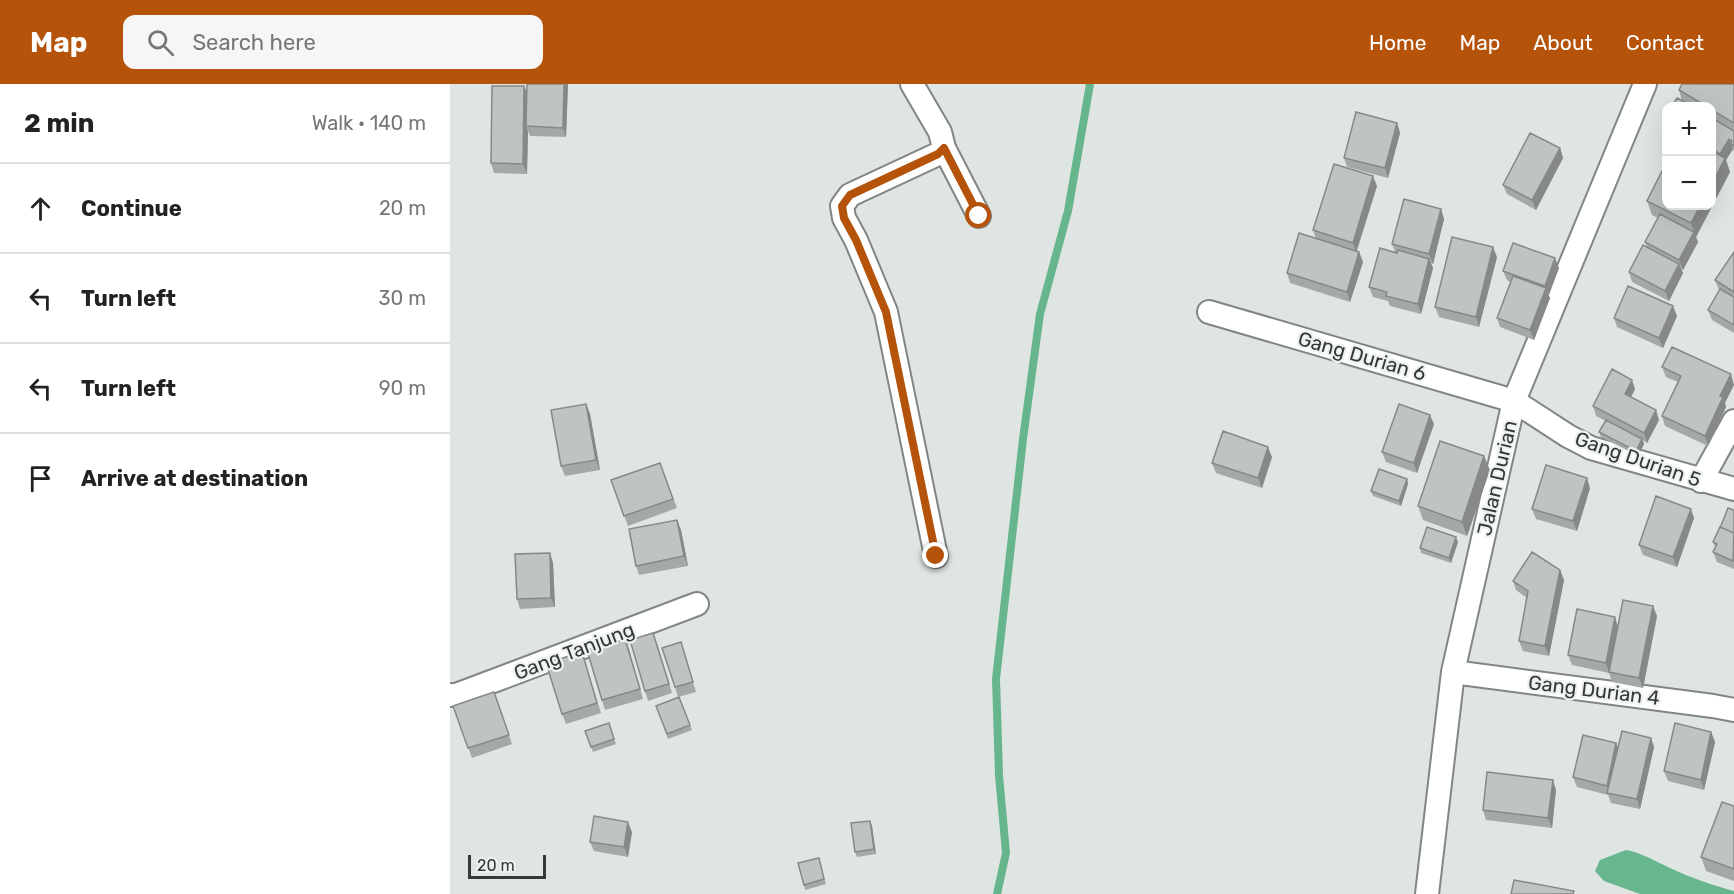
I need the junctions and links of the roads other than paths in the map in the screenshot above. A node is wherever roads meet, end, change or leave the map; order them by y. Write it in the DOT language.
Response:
graph roads {
  1 [pos="912,84"];
  2 [pos="1645,84"];
  3 [pos="944,148"];
  4 [pos="979,216"];
  5 [pos="1209,312"];
  6 [pos="1514,401"];
  7 [pos="1734,421"];
  8 [pos="1701,481"];
  9 [pos="1734,489"];
  10 [pos="936,556"];
  11 [pos="696,604"];
  12 [pos="1453,672"];
  13 [pos="450,695"];
  14 [pos="1734,710"];
  15 [pos="1427,894"];
  1 -- 3 [label="street"];
  2 -- 6 [label="street, Jalan Durian"];
  3 -- 4 [label="street"];
  3 -- 10 [label="street"];
  5 -- 6 [label="street, Gang Durian 6"];
  6 -- 8 [label="street, Gang Durian 5"];
  6 -- 12 [label="street, Jalan Durian"];
  7 -- 8 [label="street"];
  8 -- 9 [label="street, Gang Durian 5"];
  11 -- 13 [label="street, Gang Tanjung"];
  12 -- 14 [label="street, Gang Durian 4"];
  12 -- 15 [label="street, Jalan Durian"];
}
